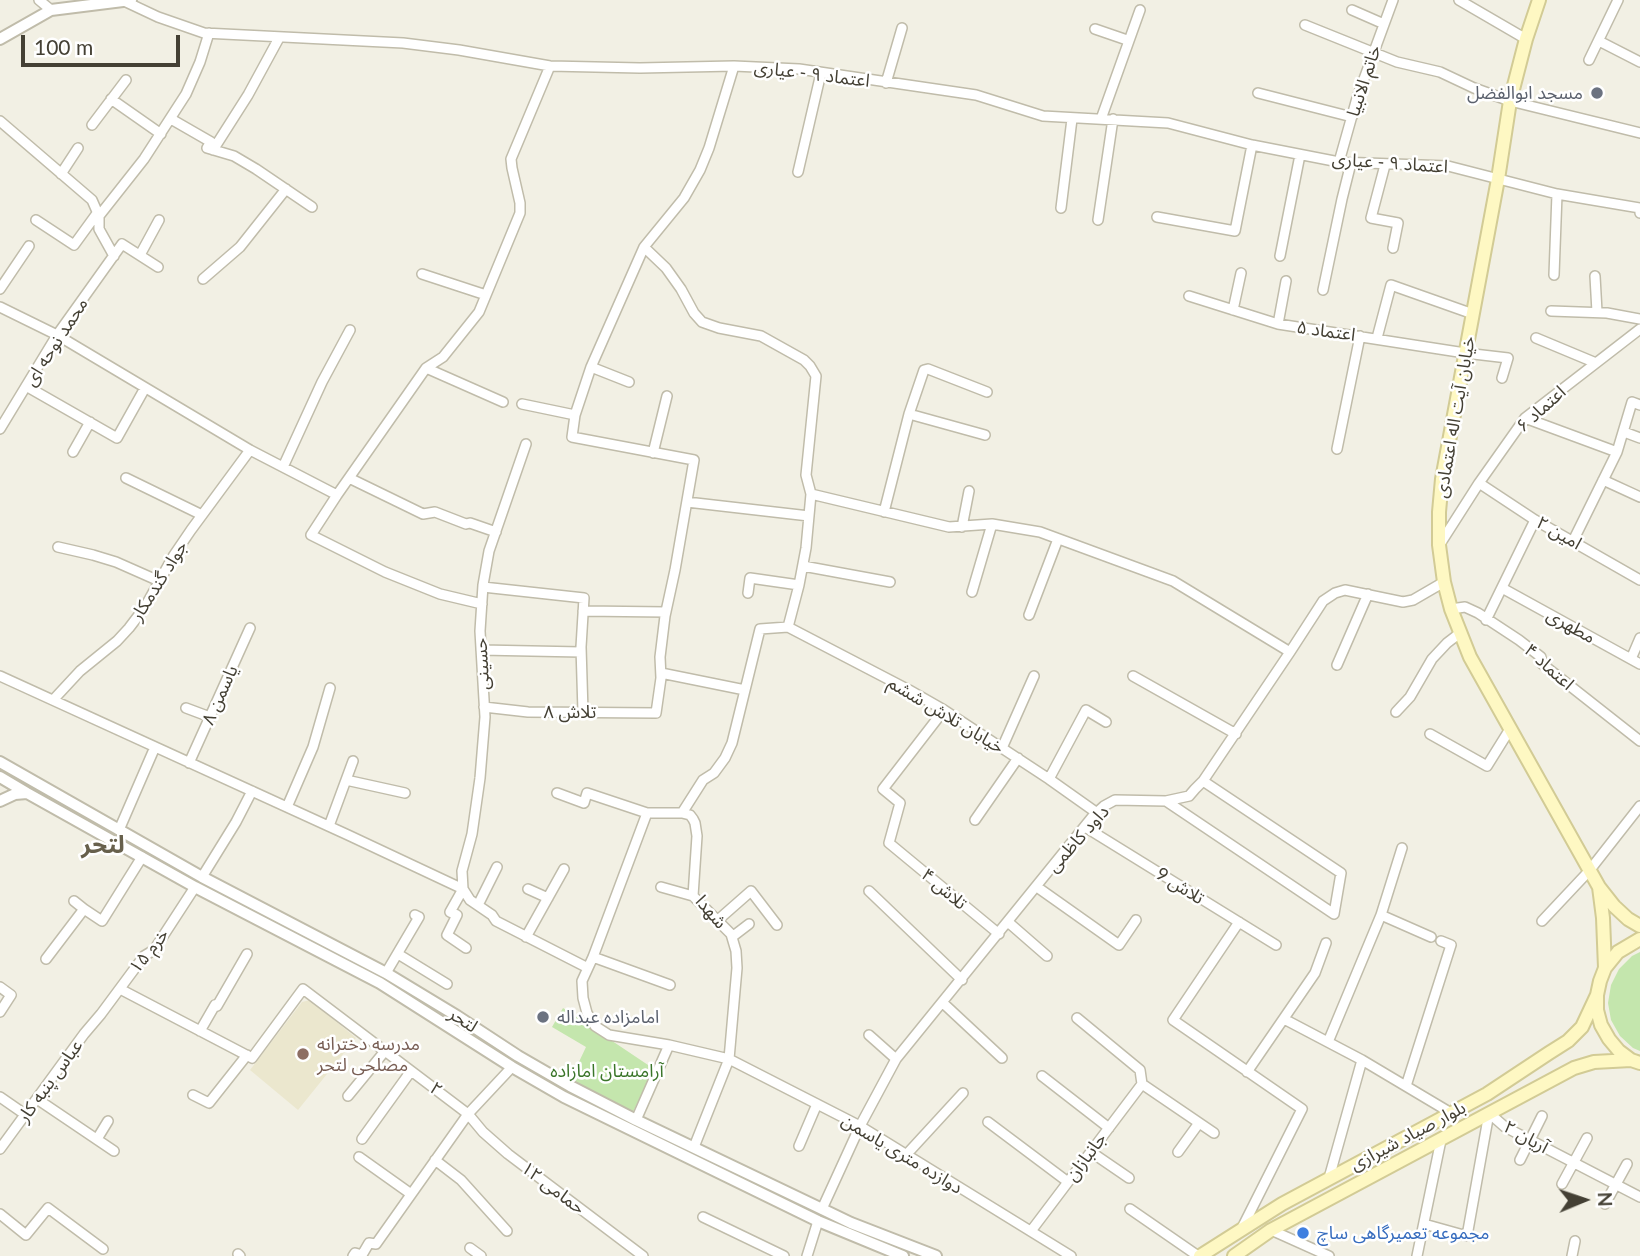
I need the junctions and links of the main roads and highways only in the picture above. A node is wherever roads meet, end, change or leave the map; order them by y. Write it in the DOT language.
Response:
graph roads {
  1 [pos="1539,0"];
  2 [pos="1599,887"];
  3 [pos="1640,926"];
  4 [pos="1640,939"];
  5 [pos="1605,968"];
  6 [pos="1597,995"];
  7 [pos="1636,1061"];
  8 [pos="1199,1256"];
  9 [pos="1234,1256"];
  1 -- 2 [label="main road, خیابان آیت اله اعتمادی"];
  2 -- 3 [label="main road, خیابان آیت اله اعتمادی"];
  2 -- 5 [label="main road"];
  4 -- 5 [label="main road"];
  5 -- 6 [label="main road, بلوار صیاد شیرازی"];
  6 -- 7 [label="main road"];
  6 -- 8 [label="main road, بلوار صیاد شیرازی"];
  7 -- 9 [label="main road, بلوار صیاد شیرازی"];
}
